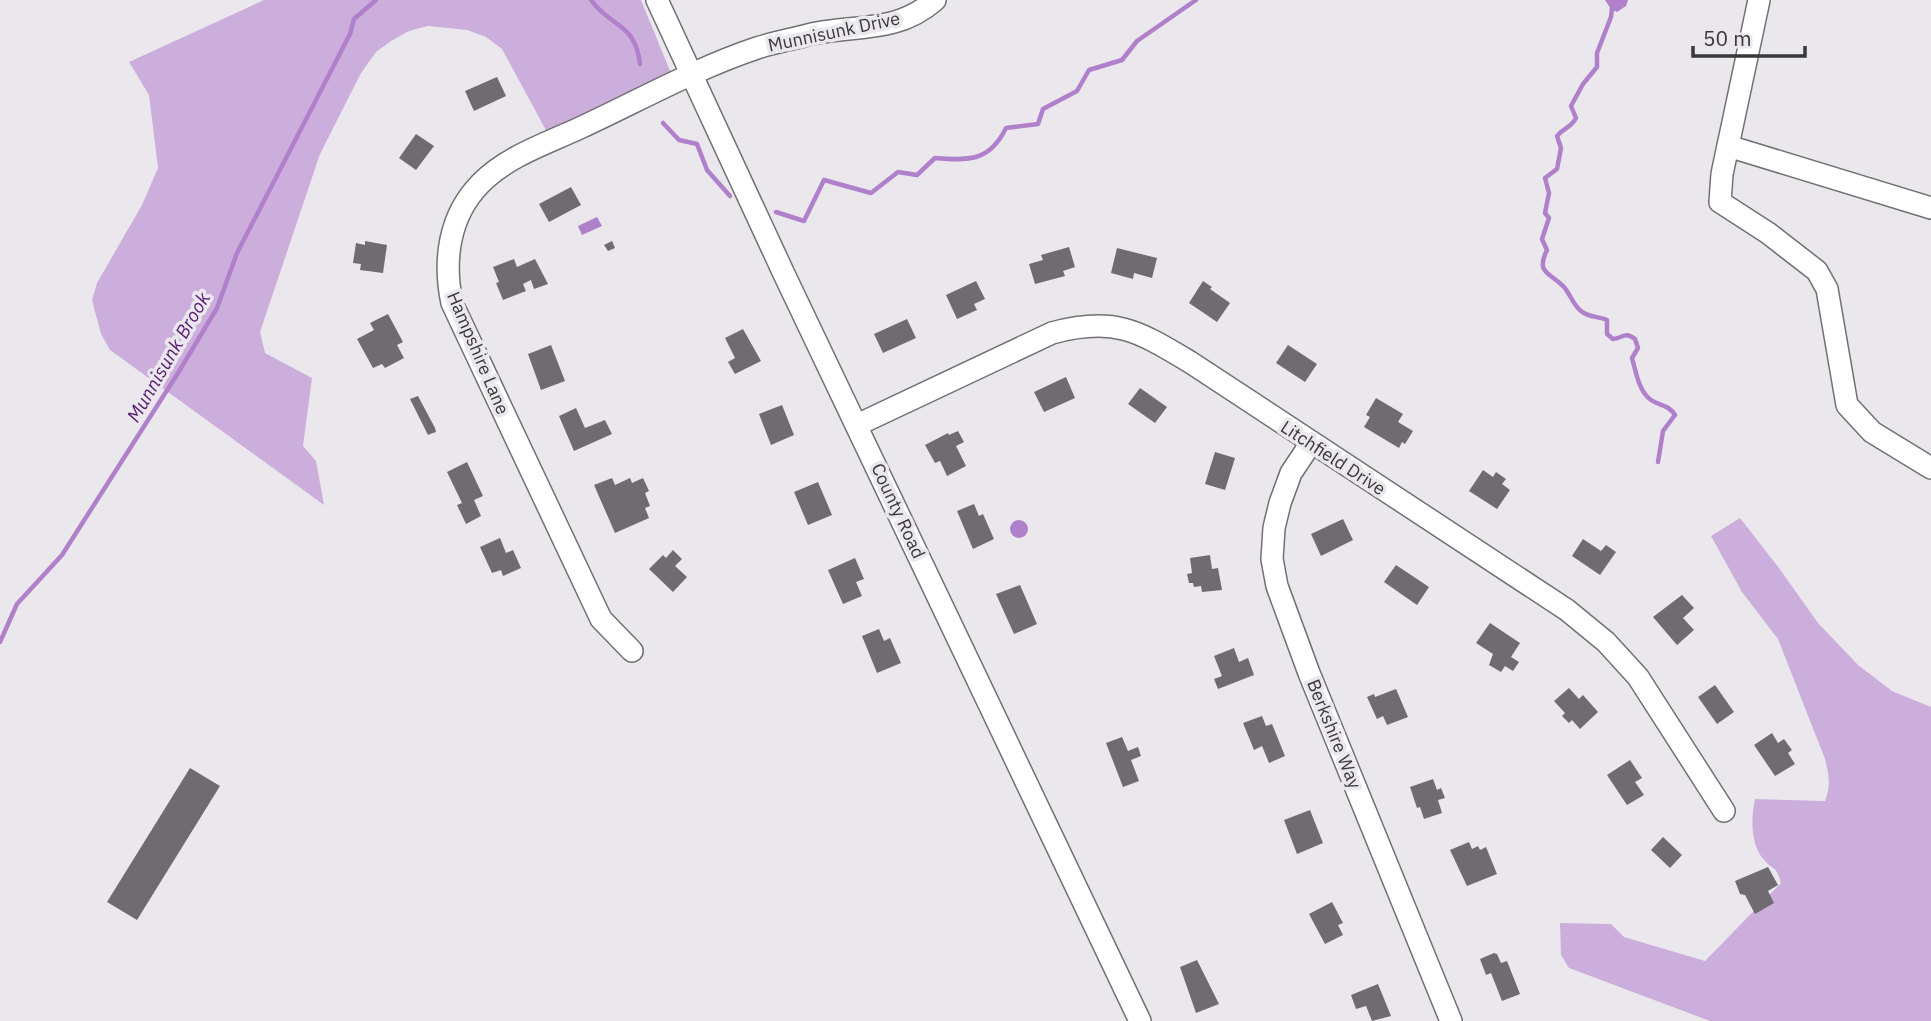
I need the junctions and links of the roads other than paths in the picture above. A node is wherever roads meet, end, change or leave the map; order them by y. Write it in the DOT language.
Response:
graph roads {
  1 [pos="657,0"];
  2 [pos="934,0"];
  3 [pos="1759,0"];
  4 [pos="691,75"];
  5 [pos="1728,146"];
  6 [pos="1931,208"];
  7 [pos="857,425"];
  8 [pos="1311,443"];
  9 [pos="1931,468"];
  10 [pos="632,651"];
  11 [pos="1724,810"];
  12 [pos="1140,1021"];
  13 [pos="1451,1021"];
  1 -- 4 [label="street, County Road"];
  2 -- 4 [label="street, Munnisunk Drive"];
  3 -- 5 [label="street"];
  4 -- 7 [label="street, County Road"];
  4 -- 10 [label="street, Hampshire Lane"];
  5 -- 6 [label="street"];
  5 -- 9 [label="street"];
  7 -- 8 [label="street, Litchfield Drive"];
  7 -- 12 [label="street, County Road"];
  8 -- 11 [label="street, Litchfield Drive"];
  8 -- 13 [label="street, Berkshire Way"];
}
